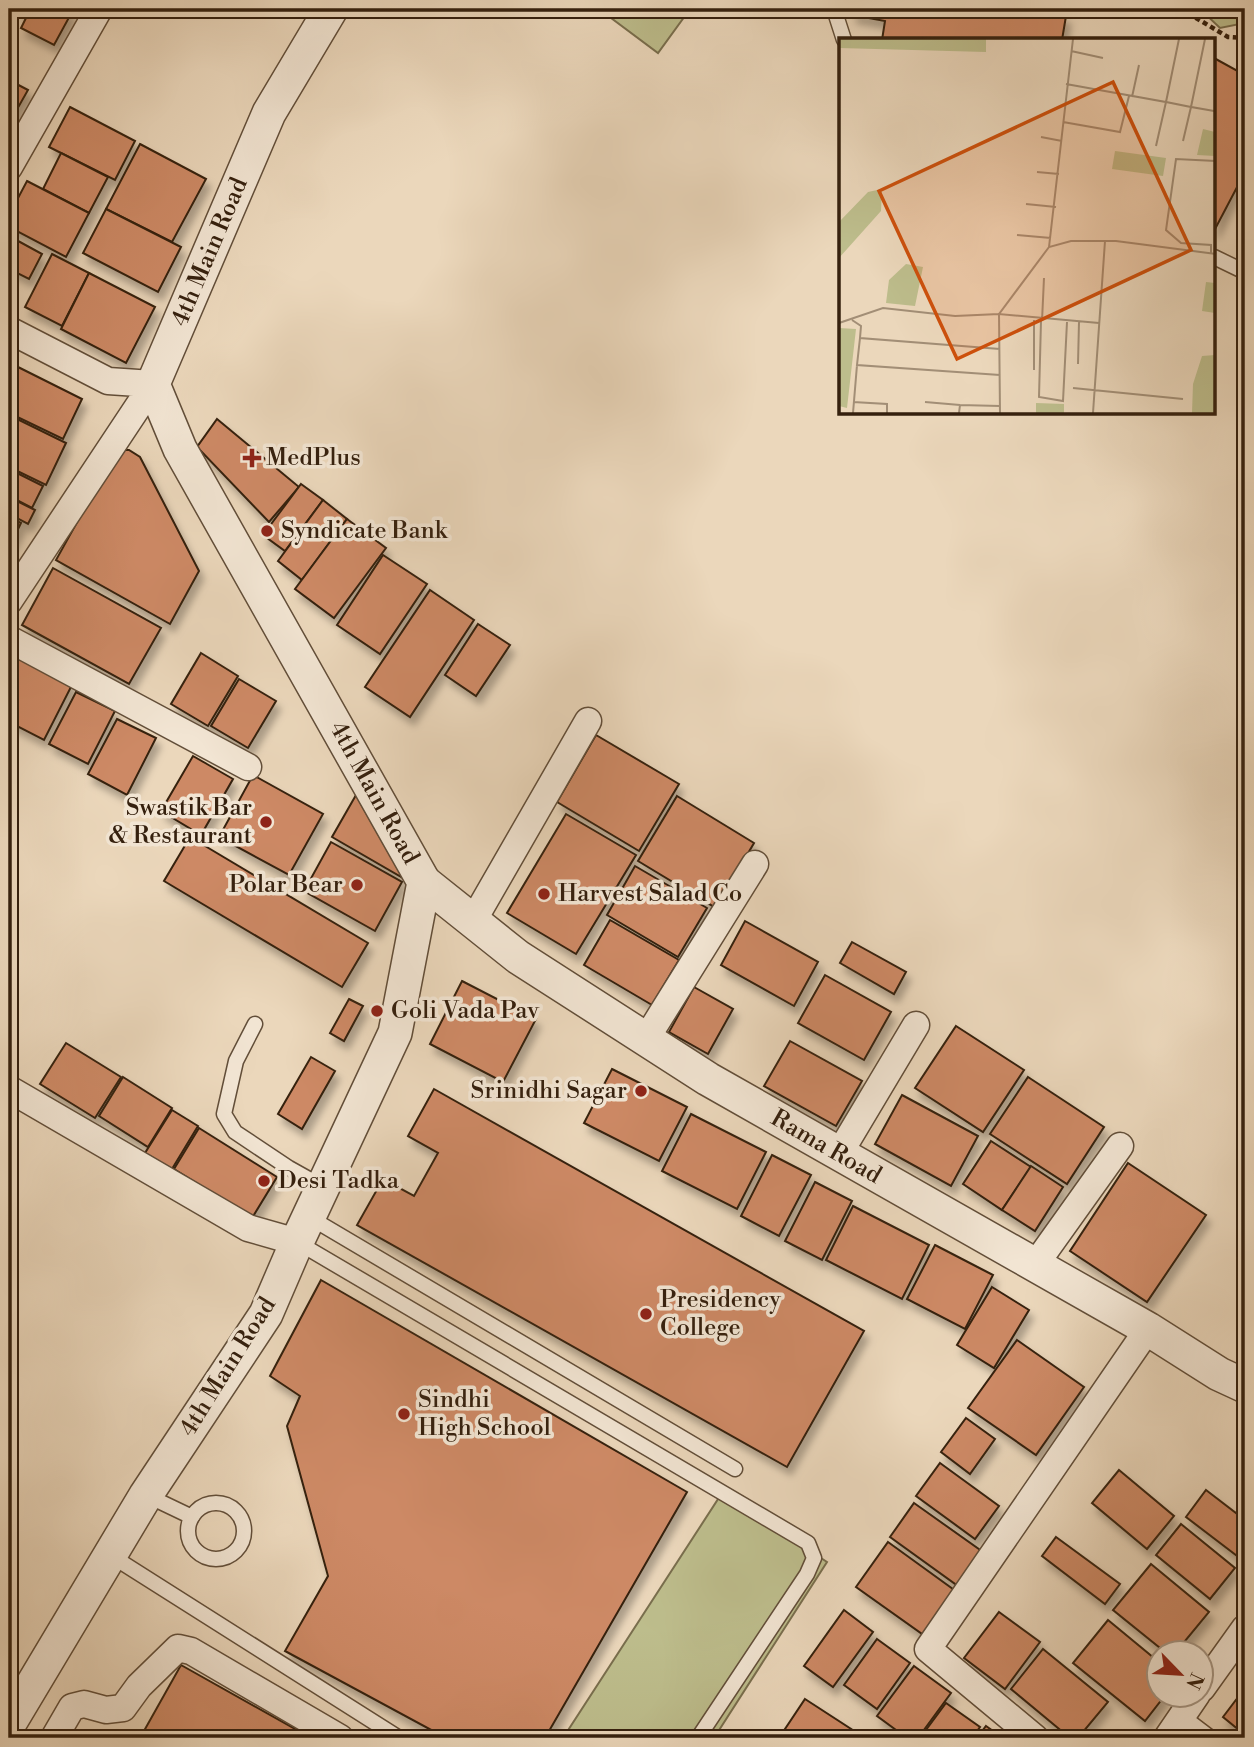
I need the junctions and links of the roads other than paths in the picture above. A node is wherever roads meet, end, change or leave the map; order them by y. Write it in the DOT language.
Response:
graph roads {
  1 [pos="99,9"];
  2 [pos="331,9"];
  3 [pos="834,9"];
  4 [pos="843,38"];
  5 [pos="9,167"];
  6 [pos="1216,258"];
  7 [pos="1245,272"];
  8 [pos="9,330"];
  9 [pos="153,384"];
  10 [pos="12,589"];
  11 [pos="9,639"];
  12 [pos="588,721"];
  13 [pos="248,767"];
  14 [pos="755,864"];
  15 [pos="424,882"];
  16 [pos="473,921"];
  17 [pos="255,1024"];
  18 [pos="916,1024"];
  19 [pos="646,1039"];
  20 [pos="9,1089"];
  21 [pos="1120,1146"];
  22 [pos="839,1154"];
  23 [pos="323,1187"];
  24 [pos="303,1230"];
  25 [pos="1035,1265"];
  26 [pos="1147,1329"];
  27 [pos="1245,1386"];
  28 [pos="735,1469"];
  29 [pos="146,1495"];
  30 [pos="192,1517"];
  31 [pos="110,1555"];
  32 [pos="1245,1628"];
  33 [pos="1216,1668"];
  34 [pos="1188,1708"];
  35 [pos="1182,1716"];
  36 [pos="9,1724"];
  37 [pos="54,1738"];
  38 [pos="340,1738"];
  39 [pos="398,1738"];
  40 [pos="698,1738"];
  41 [pos="1035,1738"];
  42 [pos="1167,1738"];
  43 [pos="1210,1738"];
  1 -- 5 [label="street"];
  2 -- 9 [label="street, 4th Main Road"];
  3 -- 4 [label="lane"];
  6 -- 7 [label="lane"];
  8 -- 9 [label="street"];
  9 -- 10 [label="street"];
  9 -- 15 [label="street, 4th Main Road"];
  11 -- 13 [label="street"];
  12 -- 16 [label="street"];
  14 -- 19 [label="street"];
  15 -- 16 [label="street, Rama Road"];
  15 -- 23 [label="street, 4th Main Road"];
  16 -- 19 [label="street, Rama Road"];
  17 -- 23 [label="lane"];
  18 -- 22 [label="street"];
  19 -- 22 [label="street, Rama Road"];
  20 -- 24 [label="street"];
  21 -- 25 [label="street"];
  22 -- 25 [label="street, Rama Road"];
  23 -- 24 [label="street, 4th Main Road"];
  24 -- 28 [label="lane"];
  24 -- 29 [label="street, 4th Main Road"];
  24 -- 40 [label="lane"];
  25 -- 26 [label="street, Rama Road"];
  26 -- 27 [label="street, Rama Road"];
  26 -- 41 [label="street"];
  29 -- 30 [label="lane"];
  29 -- 31 [label="street, 4th Main Road"];
  31 -- 36 [label="street, 4th Main Road"];
  31 -- 39 [label="lane"];
  32 -- 33 [label="street"];
  34 -- 35 [label="street"];
  35 -- 42 [label="street"];
  35 -- 43 [label="lane"];
  37 -- 38 [label="street"];
}
